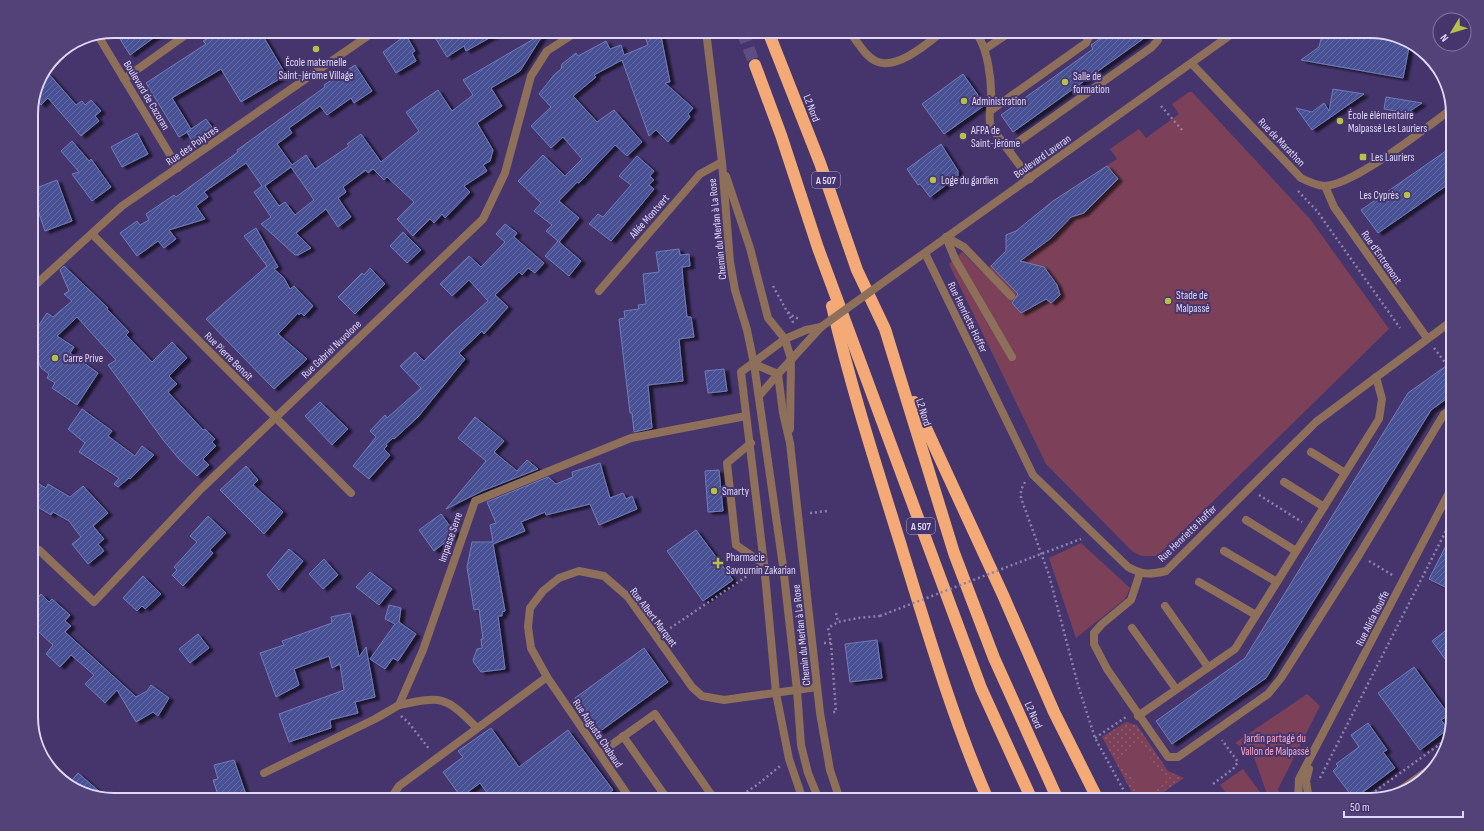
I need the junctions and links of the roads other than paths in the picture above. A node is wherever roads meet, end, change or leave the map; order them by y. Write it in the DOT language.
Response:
graph roads {
  1 [pos="181,38"];
  2 [pos="365,38"];
  3 [pos="567,38"];
  4 [pos="707,38"];
  5 [pos="771,38"];
  6 [pos="854,38"];
  7 [pos="934,38"];
  8 [pos="980,38"];
  9 [pos="1002,38"];
  10 [pos="1088,38"];
  11 [pos="1158,38"];
  12 [pos="1227,38"];
  13 [pos="100,39"];
  14 [pos="985,49"];
  15 [pos="1192,64"];
  16 [pos="755,65"];
  17 [pos="124,79"];
  18 [pos="990,111"];
  19 [pos="1446,113"];
  20 [pos="1008,149"];
  21 [pos="722,162"];
  22 [pos="178,168"];
  23 [pos="1030,179"];
  24 [pos="1325,186"];
  25 [pos="92,234"];
  26 [pos="946,237"];
  27 [pos="818,248"];
  28 [pos="925,253"];
  29 [pos="38,283"];
  30 [pos="599,291"];
  31 [pos="1011,296"];
  32 [pos="1446,325"];
  33 [pos="821,327"];
  34 [pos="885,329"];
  35 [pos="1427,338"];
  36 [pos="785,339"];
  37 [pos="1012,357"];
  38 [pos="790,359"];
  39 [pos="754,364"];
  40 [pos="778,374"];
  41 [pos="1376,377"];
  42 [pos="758,396"];
  43 [pos="1446,413"];
  44 [pos="746,416"];
  45 [pos="275,418"];
  46 [pos="751,443"];
  47 [pos="790,443"];
  48 [pos="1312,452"];
  49 [pos="1345,473"];
  50 [pos="1284,482"];
  51 [pos="351,494"];
  52 [pos="1446,499"];
  53 [pos="1324,507"];
  54 [pos="1246,520"];
  55 [pos="39,550"];
  56 [pos="1224,550"];
  57 [pos="1296,552"];
  58 [pos="764,564"];
  59 [pos="1140,573"];
  60 [pos="1199,582"];
  61 [pos="1277,582"];
  62 [pos="1165,606"];
  63 [pos="1256,615"];
  64 [pos="1132,628"];
  65 [pos="1208,667"];
  66 [pos="547,677"];
  67 [pos="817,687"];
  68 [pos="797,690"];
  69 [pos="1176,690"];
  70 [pos="776,693"];
  71 [pos="399,706"];
  72 [pos="1137,713"];
  73 [pos="477,728"];
  74 [pos="623,736"];
  75 [pos="600,753"];
  76 [pos="1310,760"];
  77 [pos="264,773"];
  78 [pos="394,793"];
  79 [pos="626,793"];
  80 [pos="663,793"];
  81 [pos="710,793"];
  82 [pos="801,793"];
  83 [pos="816,793"];
  84 [pos="838,793"];
  85 [pos="985,793"];
  86 [pos="1029,793"];
  87 [pos="1055,793"];
  88 [pos="1094,793"];
  89 [pos="1298,793"];
  90 [pos="1308,793"];
  1 -- 17 [label="street"];
  2 -- 22 [label="street, Rue des Polytres"];
  3 -- 45 [label="street, Rue Gabriel Nuvolone"];
  4 -- 21 [label="street, Chemin du Merlan à La Rose"];
  5 -- 34 [label="highway, L2 Nord / A 507"];
  6 -- 7 [label="street"];
  8 -- 14 [label="street"];
  9 -- 14 [label="street"];
  10 -- 18 [label="street"];
  11 -- 20 [label="street"];
  12 -- 15 [label="street, Boulevard Laveran"];
  13 -- 17 [label="street, Boulevard de Cazoran"];
  14 -- 18 [label="street"];
  15 -- 23 [label="street, Boulevard Laveran"];
  15 -- 24 [label="street, Rue de Marathon"];
  16 -- 27 [label="highway, A 507"];
  17 -- 22 [label="street, Boulevard de Cazoran"];
  18 -- 20 [label="street"];
  19 -- 24 [label="street"];
  20 -- 23 [label="street"];
  21 -- 30 [label="street, Allée Montvert"];
  21 -- 36 [label="street, Chemin du Merlan à La Rose"];
  21 -- 39 [label="street, Chemin du Merlan à La Rose"];
  22 -- 25 [label="street, Rue des Polytres"];
  23 -- 26 [label="street, Boulevard Laveran"];
  24 -- 35 [label="street, Rue d'Entremont"];
  25 -- 29 [label="street, Rue des Polytres"];
  25 -- 45 [label="street, Rue Pierre Benoît"];
  26 -- 28 [label="street, Boulevard Laveran"];
  26 -- 31 [label="street"];
  26 -- 37 [label="street"];
  27 -- 85 [label="highway"];
  27 -- 86 [label="highway, A 507"];
  28 -- 33 [label="street, Boulevard Laveran, bridge"];
  28 -- 59 [label="street, Rue Henriette Hoffer"];
  32 -- 35 [label="street, Rue Henriette Hoffer"];
  33 -- 36 [label="street, Boulevard Laveran"];
  33 -- 38 [label="street, Boulevard Laveran"];
  34 -- 87 [label="highway, L2 Nord / A 507"];
  34 -- 88 [label="highway"];
  35 -- 41 [label="street, Rue Henriette Hoffer"];
  36 -- 38 [label="street, Chemin du Merlan à La Rose"];
  36 -- 39 [label="street"];
  38 -- 40 [label="street"];
  38 -- 47 [label="street, Chemin du Merlan à La Rose"];
  39 -- 40 [label="street"];
  39 -- 42 [label="street, Chemin du Merlan à La Rose"];
  39 -- 44 [label="street"];
  40 -- 42 [label="street"];
  40 -- 47 [label="street, Chemin du Merlan à La Rose"];
  41 -- 49 [label="street"];
  41 -- 59 [label="street, Rue Henriette Hoffer"];
  42 -- 68 [label="street, Chemin du Merlan à La Rose"];
  43 -- 72 [label="street"];
  44 -- 46 [label="street"];
  44 -- 71 [label="street, Impasse Serre"];
  45 -- 51 [label="street, Rue Pierre Benoît"];
  45 -- 55 [label="street, Rue Gabriel Nuvolone"];
  46 -- 58 [label="street"];
  46 -- 58 [label="street"];
  47 -- 67 [label="street, Chemin du Merlan à La Rose"];
  48 -- 49 [label="street"];
  49 -- 53 [label="street"];
  50 -- 53 [label="street"];
  52 -- 76 [label="street, Rue Alida Rouffe"];
  53 -- 57 [label="street"];
  54 -- 57 [label="street"];
  56 -- 61 [label="street"];
  57 -- 61 [label="street"];
  58 -- 70 [label="street"];
  59 -- 72 [label="street"];
  60 -- 63 [label="street"];
  61 -- 63 [label="street"];
  62 -- 65 [label="street"];
  63 -- 65 [label="street"];
  64 -- 69 [label="street"];
  65 -- 69 [label="street"];
  66 -- 70 [label="street, Rue Albert Marquet"];
  66 -- 73 [label="street"];
  66 -- 75 [label="street, Rue Auguste Chabaud"];
  67 -- 68 [label="street, Rue Albert Marquet"];
  67 -- 84 [label="street, Chemin du Merlan à La Rose"];
  68 -- 70 [label="street, Rue Albert Marquet"];
  68 -- 83 [label="street, Chemin du Merlan à La Rose"];
  69 -- 72 [label="street"];
  70 -- 82 [label="street"];
  71 -- 73 [label="street"];
  71 -- 77 [label="street"];
  73 -- 78 [label="street"];
  74 -- 75 [label="street"];
  74 -- 80 [label="street"];
  74 -- 81 [label="street"];
  75 -- 79 [label="street, Rue Auguste Chabaud"];
  76 -- 89 [label="street, Rue Alida Rouffe"];
  76 -- 90 [label="street, Rue Alida Rouffe"];
}
